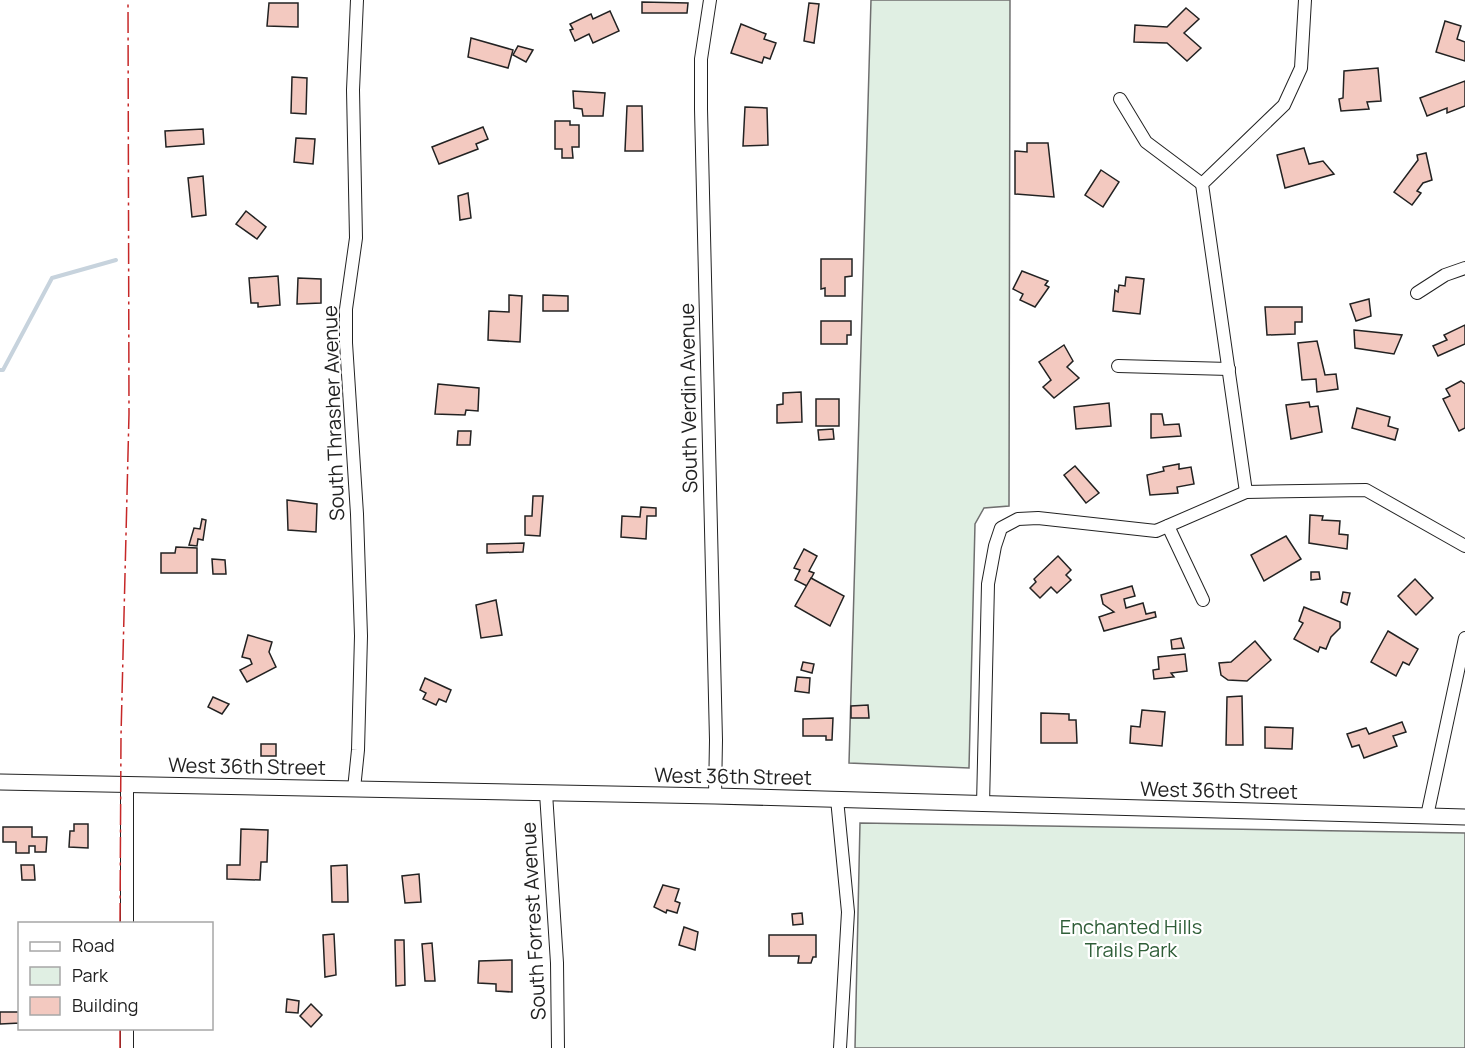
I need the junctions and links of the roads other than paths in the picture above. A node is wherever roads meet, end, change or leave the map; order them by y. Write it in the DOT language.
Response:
graph roads {
  1 [pos="357,0"];
  2 [pos="710,0"];
  3 [pos="1305,0"];
  4 [pos="1120,99"];
  5 [pos="1202,184"];
  6 [pos="1465,268"];
  7 [pos="1417,293"];
  8 [pos="1118,366"];
  9 [pos="1229,369"];
  10 [pos="1246,492"];
  11 [pos="1168,526"];
  12 [pos="1465,546"];
  13 [pos="1203,600"];
  14 [pos="1465,638"];
  15 [pos="0,782"];
  16 [pos="127,784"];
  17 [pos="354,789"];
  18 [pos="546,793"];
  19 [pos="715,796"];
  20 [pos="837,799"];
  21 [pos="983,805"];
  22 [pos="1426,816"];
  23 [pos="1465,817"];
  24 [pos="127,922"];
  25 [pos="127,1030"];
  26 [pos="127,1048"];
  27 [pos="558,1048"];
  28 [pos="840,1048"];
  1 -- 17 [label="street, South Thrasher Avenue"];
  2 -- 19 [label="street, South Verdin Avenue"];
  3 -- 5 [label="street"];
  4 -- 5 [label="street"];
  5 -- 9 [label="street"];
  6 -- 7 [label="street"];
  8 -- 9 [label="street"];
  9 -- 10 [label="street"];
  10 -- 11 [label="street"];
  10 -- 12 [label="street"];
  11 -- 13 [label="street"];
  11 -- 21 [label="street"];
  14 -- 22 [label="street"];
  15 -- 16 [label="street, West 36th Street"];
  16 -- 17 [label="street, West 36th Street"];
  16 -- 24 [label="street"];
  17 -- 18 [label="street, West 36th Street"];
  18 -- 19 [label="street, West 36th Street"];
  18 -- 27 [label="street, South Forrest Avenue"];
  19 -- 20 [label="street, West 36th Street"];
  20 -- 21 [label="street, West 36th Street"];
  20 -- 28 [label="street"];
  21 -- 22 [label="street, West 36th Street"];
  22 -- 23 [label="street, West 36th Street"];
  25 -- 26 [label="street"];
}
